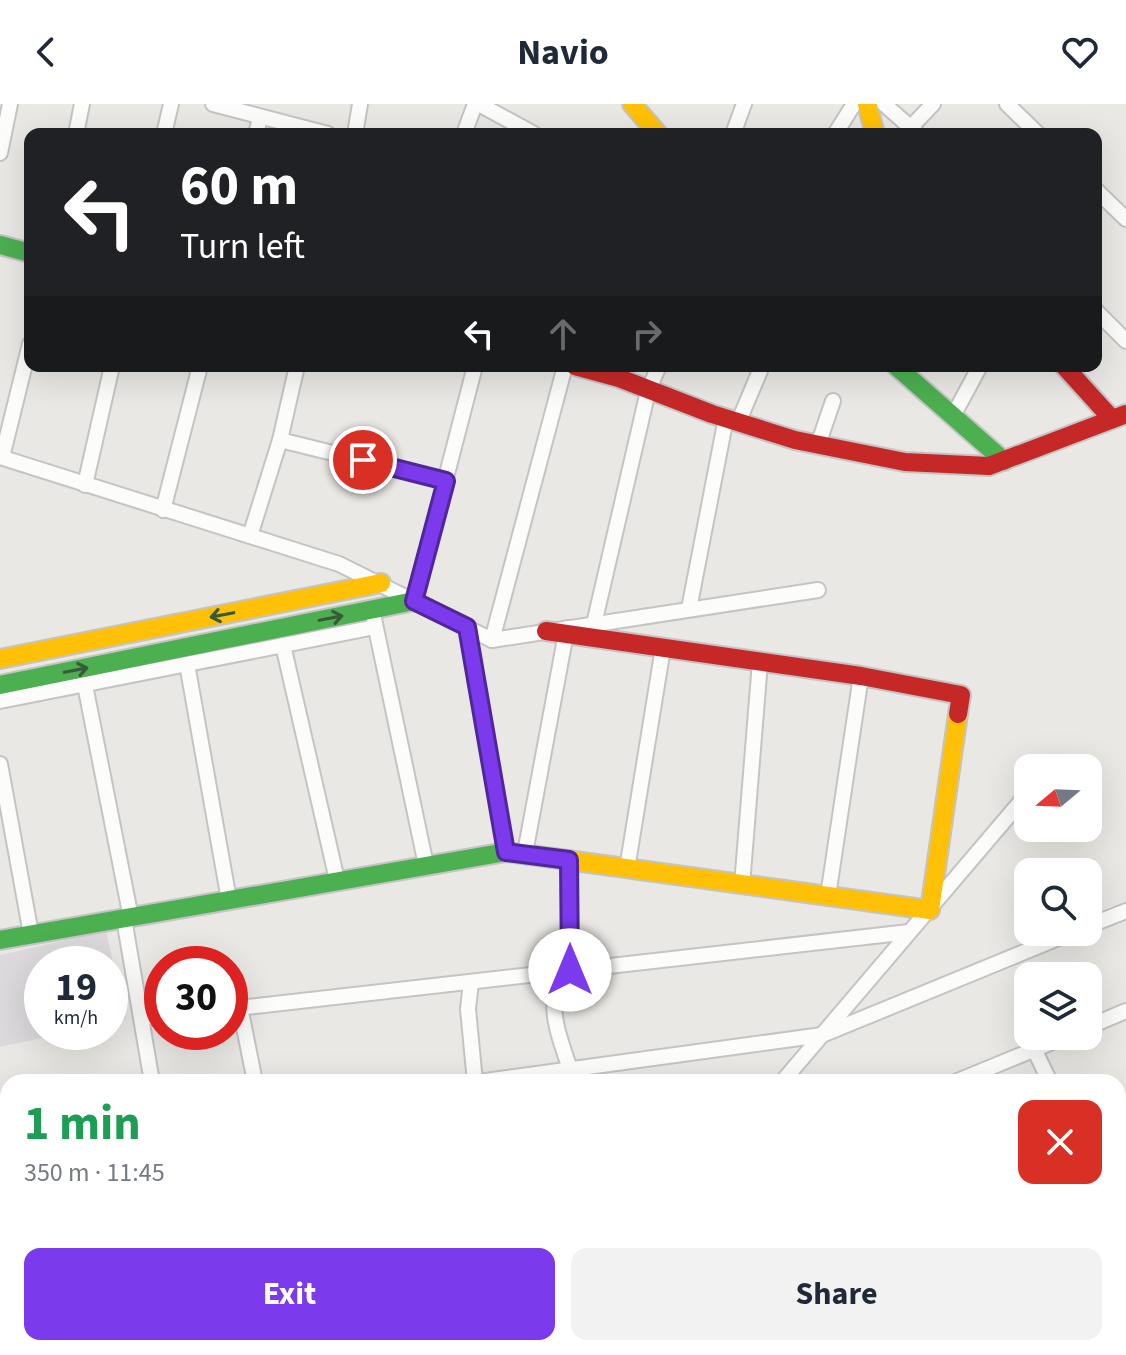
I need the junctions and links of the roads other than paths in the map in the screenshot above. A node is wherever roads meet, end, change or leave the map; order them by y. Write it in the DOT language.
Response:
graph roads {
  1 [pos="10,104"];
  2 [pos="82,104"];
  3 [pos="171,104"];
  4 [pos="213,104"];
  5 [pos="360,104"];
  6 [pos="477,104"];
  7 [pos="744,104"];
  8 [pos="854,104"];
  9 [pos="867,104"];
  10 [pos="884,104"];
  11 [pos="933,104"];
  12 [pos="1007,104"];
  13 [pos="641,107"];
  14 [pos="260,118"];
  15 [pos="77,128"];
  16 [pos="165,128"];
  17 [pos="258,128"];
  18 [pos="302,128"];
  19 [pos="356,128"];
  20 [pos="467,128"];
  21 [pos="523,128"];
  22 [pos="654,128"];
  23 [pos="735,128"];
  24 [pos="839,128"];
  25 [pos="873,128"];
  26 [pos="911,128"];
  27 [pos="916,128"];
  28 [pos="1032,128"];
  29 [pos="0,153"];
  30 [pos="1102,196"];
  31 [pos="1126,219"];
  32 [pos="0,245"];
  33 [pos="24,251"];
  34 [pos="1102,317"];
  35 [pos="1126,341"];
  36 [pos="24,367"];
  37 [pos="111,372"];
  38 [pos="198,372"];
  39 [pos="296,372"];
  40 [pos="473,372"];
  41 [pos="563,372"];
  42 [pos="597,372"];
  43 [pos="656,372"];
  44 [pos="759,372"];
  45 [pos="903,372"];
  46 [pos="977,372"];
  47 [pos="1070,372"];
  48 [pos="648,391"];
  49 [pos="833,401"];
  50 [pos="953,416"];
  51 [pos="1119,417"];
  52 [pos="732,420"];
  53 [pos="280,440"];
  54 [pos="818,445"];
  55 [pos="1,457"];
  56 [pos="1004,461"];
  57 [pos="446,481"];
  58 [pos="85,485"];
  59 [pos="163,510"];
  60 [pos="250,536"];
  61 [pos="381,583"];
  62 [pos="818,590"];
  63 [pos="414,601"];
  64 [pos="689,609"];
  65 [pos="374,618"];
  66 [pos="594,624"];
  67 [pos="467,627"];
  68 [pos="546,631"];
  69 [pos="566,631"];
  70 [pos="492,640"];
  71 [pos="283,645"];
  72 [pos="663,648"];
  73 [pos="0,659"];
  74 [pos="760,662"];
  75 [pos="187,664"];
  76 [pos="861,676"];
  77 [pos="0,685"];
  78 [pos="85,685"];
  79 [pos="0,701"];
  80 [pos="0,764"];
  81 [pos="1014,810"];
  82 [pos="16,850"];
  83 [pos="0,853"];
  84 [pos="515,853"];
  85 [pos="569,860"];
  86 [pos="426,865"];
  87 [pos="627,869"];
  88 [pos="337,880"];
  89 [pos="742,885"];
  90 [pos="828,896"];
  91 [pos="229,900"];
  92 [pos="930,910"];
  93 [pos="1126,911"];
  94 [pos="128,919"];
  95 [pos="1102,920"];
  96 [pos="909,932"];
  97 [pos="31,934"];
  98 [pos="0,940"];
  99 [pos="1039,946"];
  100 [pos="570,970"];
  101 [pos="471,982"];
  102 [pos="248,1007"];
  103 [pos="1126,1011"];
  104 [pos="143,1018"];
  105 [pos="1102,1021"];
  106 [pos="822,1035"];
  107 [pos="246,1050"];
  108 [pos="1032,1050"];
  109 [pos="1034,1050"];
  110 [pos="570,1069"];
  111 [pos="151,1074"];
  112 [pos="253,1074"];
  113 [pos="480,1074"];
  114 [pos="536,1074"];
  115 [pos="789,1074"];
  116 [pos="974,1074"];
  117 [pos="1046,1074"];
  1 -- 29 [label="street"];
  2 -- 15 [label="street"];
  3 -- 16 [label="street"];
  4 -- 14 [label="street"];
  5 -- 19 [label="street"];
  6 -- 20 [label="street"];
  6 -- 21 [label="street"];
  7 -- 23 [label="street"];
  8 -- 24 [label="street"];
  9 -- 25 [label="street"];
  10 -- 26 [label="street"];
  11 -- 27 [label="street"];
  12 -- 28 [label="street"];
  13 -- 22 [label="street"];
  14 -- 17 [label="street"];
  14 -- 18 [label="street"];
  30 -- 31 [label="street"];
  32 -- 33 [label="street"];
  34 -- 35 [label="street"];
  36 -- 55 [label="street"];
  37 -- 58 [label="street"];
  38 -- 59 [label="street"];
  39 -- 53 [label="street"];
  40 -- 57 [label="street"];
  41 -- 70 [label="street"];
  42 -- 48 [label="street"];
  43 -- 48 [label="street"];
  44 -- 52 [label="street"];
  45 -- 50 [label="street"];
  46 -- 50 [label="street"];
  47 -- 51 [label="street"];
  48 -- 52 [label="street"];
  48 -- 66 [label="street"];
  49 -- 54 [label="street"];
  50 -- 56 [label="street"];
  51 -- 56 [label="street"];
  52 -- 54 [label="street"];
  52 -- 64 [label="street"];
  53 -- 57 [label="street"];
  53 -- 60 [label="street"];
  54 -- 56 [label="street"];
  55 -- 58 [label="street"];
  57 -- 63 [label="street"];
  58 -- 59 [label="street"];
  59 -- 60 [label="street"];
  60 -- 61 [label="street"];
  61 -- 63 [label="street"];
  61 -- 73 [label="street, one-way"];
  62 -- 64 [label="street"];
  63 -- 65 [label="street"];
  63 -- 67 [label="street"];
  64 -- 66 [label="street"];
  65 -- 71 [label="street"];
  77 -- 65 [label="street, one-way"];
  65 -- 86 [label="street"];
  66 -- 69 [label="street"];
  67 -- 70 [label="street"];
  67 -- 84 [label="street"];
  68 -- 69 [label="street"];
  68 -- 70 [label="street"];
  69 -- 72 [label="street"];
  69 -- 84 [label="street"];
  71 -- 75 [label="street"];
  71 -- 88 [label="street"];
  72 -- 74 [label="street"];
  72 -- 87 [label="street"];
  74 -- 76 [label="street"];
  74 -- 89 [label="street"];
  75 -- 78 [label="street"];
  75 -- 91 [label="street"];
  76 -- 90 [label="street"];
  76 -- 92 [label="street"];
  78 -- 79 [label="street"];
  78 -- 94 [label="street"];
  80 -- 82 [label="street"];
  81 -- 92 [label="street"];
  82 -- 83 [label="street"];
  82 -- 97 [label="street"];
  84 -- 85 [label="street"];
  84 -- 86 [label="street"];
  85 -- 87 [label="street"];
  85 -- 100 [label="street"];
  86 -- 88 [label="street"];
  87 -- 89 [label="street"];
  88 -- 91 [label="street"];
  89 -- 90 [label="street"];
  90 -- 92 [label="street"];
  91 -- 94 [label="street"];
  92 -- 96 [label="street"];
  93 -- 95 [label="street"];
  94 -- 97 [label="street"];
  94 -- 104 [label="street"];
  96 -- 100 [label="street"];
  96 -- 106 [label="street"];
  97 -- 98 [label="street"];
  99 -- 106 [label="street"];
  100 -- 101 [label="street"];
  100 -- 110 [label="street"];
  101 -- 102 [label="street"];
  101 -- 113 [label="street"];
  103 -- 105 [label="street"];
  104 -- 111 [label="street"];
  106 -- 110 [label="street"];
  106 -- 115 [label="street"];
  107 -- 112 [label="street"];
  108 -- 116 [label="street"];
  109 -- 117 [label="street"];
  110 -- 114 [label="street"];
}
